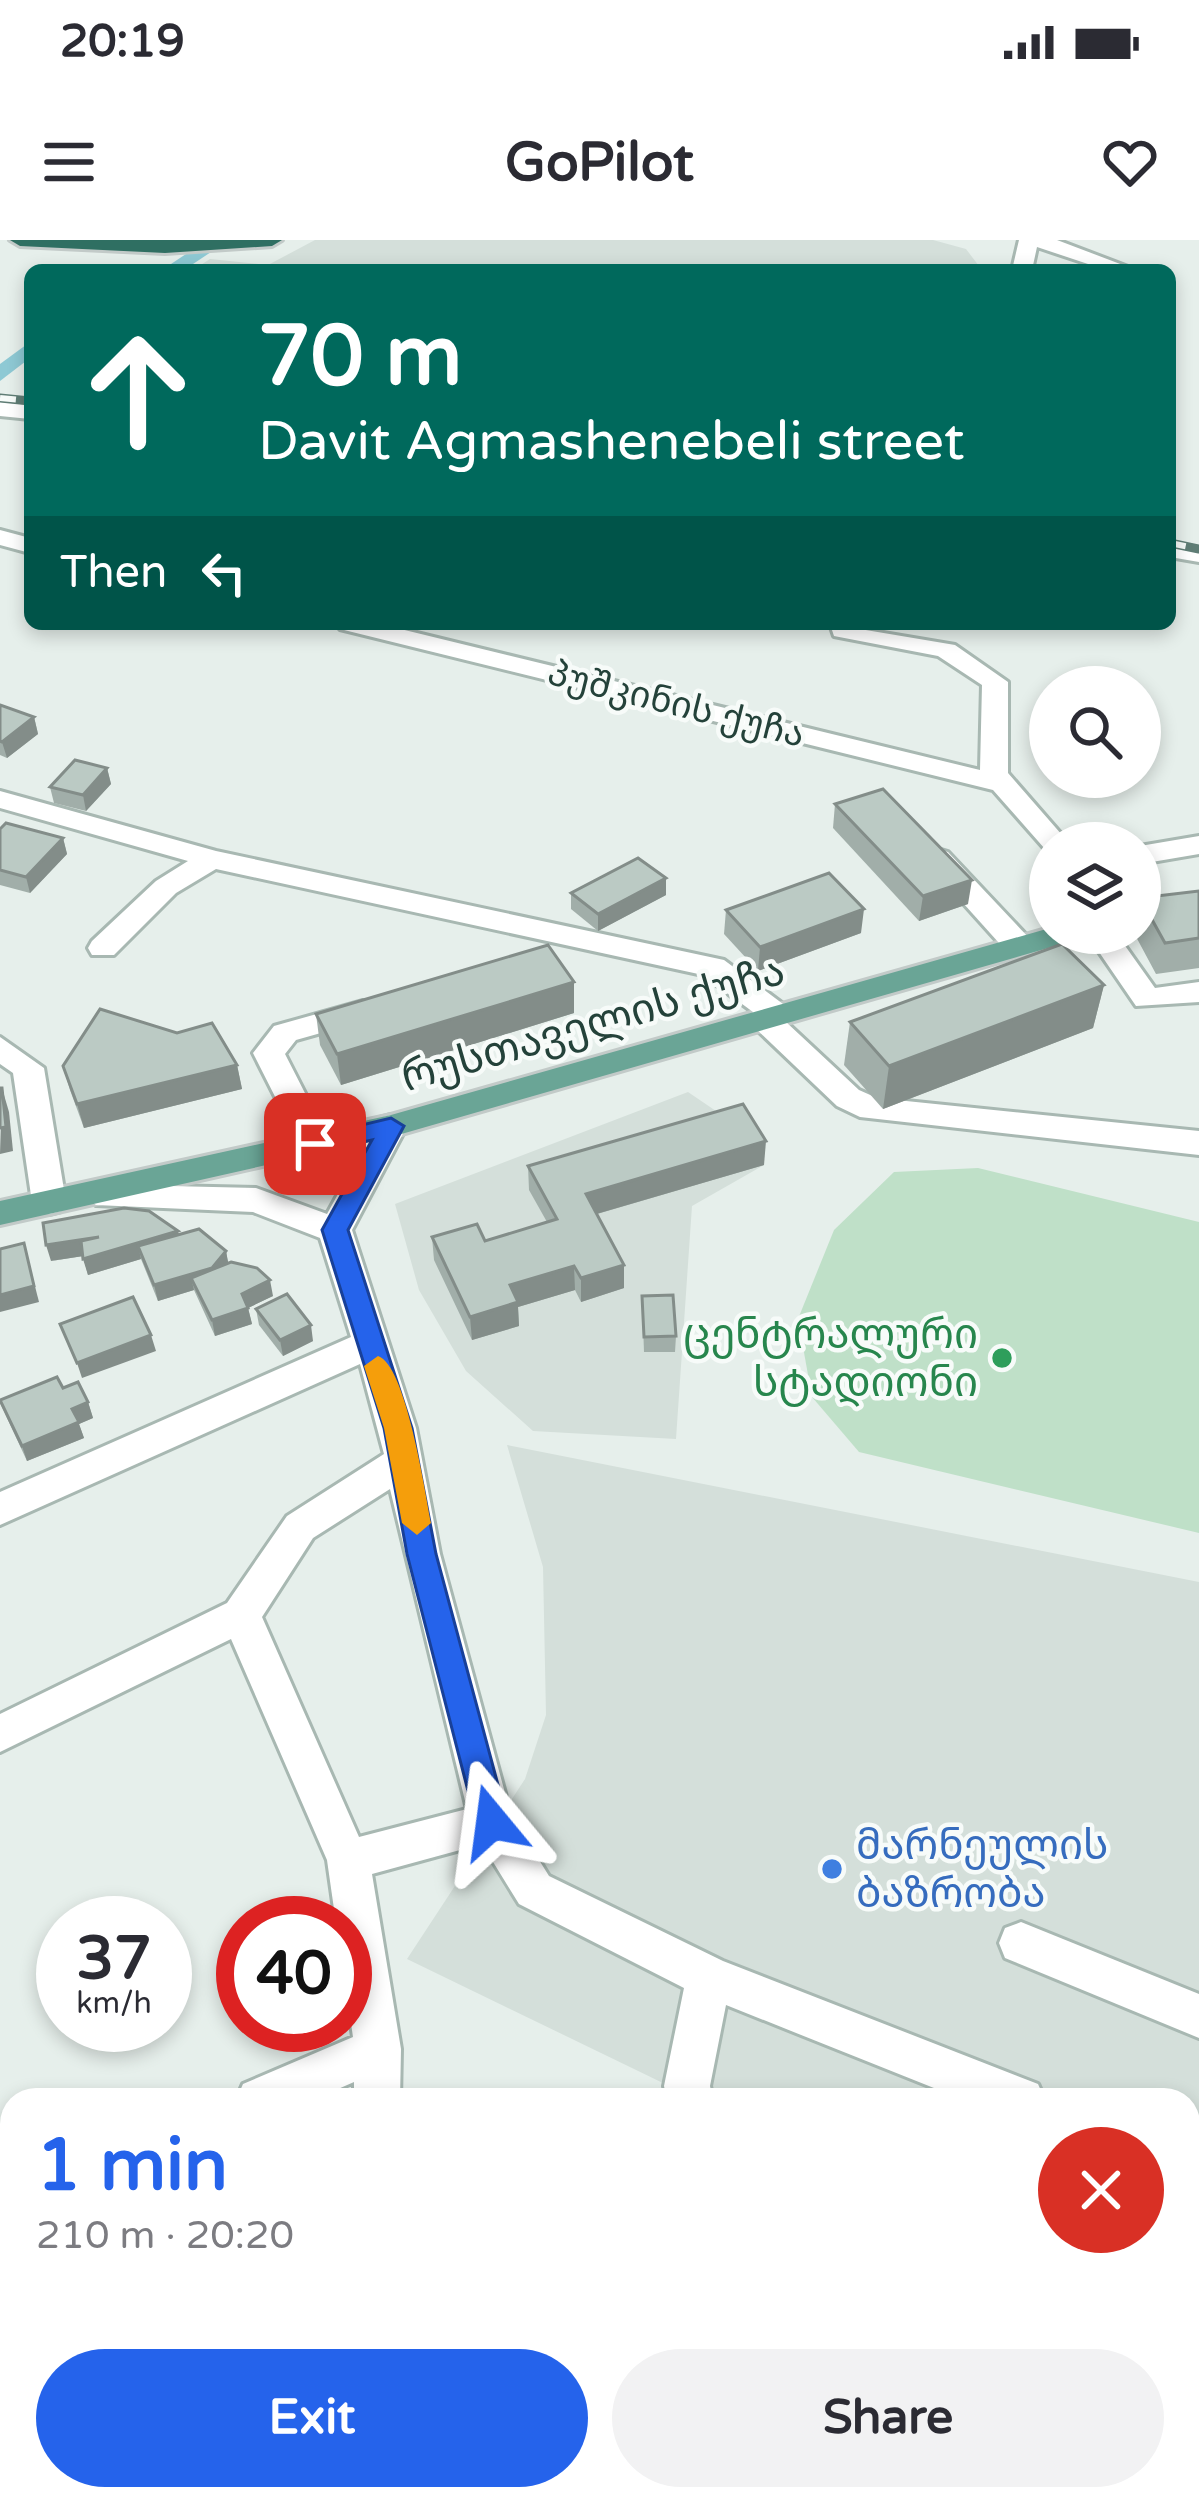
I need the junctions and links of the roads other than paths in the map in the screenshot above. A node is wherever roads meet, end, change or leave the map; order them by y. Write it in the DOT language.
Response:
graph roads {
  1 [pos="20,240"];
  2 [pos="272,240"];
  3 [pos="1033,240"];
  4 [pos="1107,264"];
  5 [pos="843,630"];
  6 [pos="409,631"];
  7 [pos="1002,784"];
  8 [pos="3,803"];
  9 [pos="1036,822"];
  10 [pos="914,831"];
  11 [pos="1199,845"];
  12 [pos="1161,851"];
  13 [pos="212,859"];
  14 [pos="1029,943"];
  15 [pos="1019,946"];
  16 [pos="103,948"];
  17 [pos="1117,954"];
  18 [pos="1199,992"];
  19 [pos="372,1008"];
  20 [pos="770,1016"];
  21 [pos="0,1048"];
  22 [pos="391,1126"];
  23 [pos="1199,1143"];
  24 [pos="315,1144"];
  25 [pos="96,1193"];
  26 [pos="50,1202"];
  27 [pos="0,1213"];
  28 [pos="335,1230"];
  29 [pos="370,1343"];
  30 [pos="405,1460"];
  31 [pos="0,1509"];
  32 [pos="241,1615"];
  33 [pos="0,1734"];
  34 [pos="492,1822"];
  35 [pos="348,1861"];
  36 [pos="1021,1943"];
  37 [pos="709,1977"];
  38 [pos="1199,2016"];
  39 [pos="378,2049"];
  40 [pos="287,2088"];
  41 [pos="377,2088"];
  42 [pos="687,2088"];
  43 [pos="991,2088"];
  1 -- 2 [label="highway"];
  3 -- 4 [label="street"];
  5 -- 7 [label="street"];
  6 -- 7 [label="street, პუშკინის ქუჩა"];
  7 -- 9 [label="street"];
  8 -- 13 [label="street"];
  10 -- 15 [label="street"];
  11 -- 12 [label="street"];
  13 -- 16 [label="street"];
  13 -- 20 [label="street"];
  14 -- 15 [label="main road, რუსთაველის ქუჩა"];
  15 -- 20 [label="main road, რუსთაველის ქუჩა"];
  17 -- 18 [label="street"];
  19 -- 24 [label="street"];
  20 -- 22 [label="main road, რუსთაველის ქუჩა"];
  20 -- 23 [label="street"];
  21 -- 26 [label="street"];
  22 -- 24 [label="main road, რუსთაველის ქუჩა"];
  22 -- 28 [label="street"];
  24 -- 25 [label="main road, რუსთაველის ქუჩა"];
  25 -- 26 [label="main road, რუსთაველის ქუჩა"];
  25 -- 28 [label="street"];
  26 -- 27 [label="main road, რუსთაველის ქუჩა"];
  28 -- 29 [label="street"];
  29 -- 30 [label="street"];
  29 -- 31 [label="street"];
  30 -- 32 [label="street"];
  30 -- 34 [label="street"];
  32 -- 33 [label="street"];
  32 -- 35 [label="street"];
  34 -- 35 [label="street"];
  34 -- 37 [label="street"];
  35 -- 39 [label="street"];
  36 -- 38 [label="street"];
  37 -- 42 [label="street"];
  37 -- 43 [label="street"];
  39 -- 40 [label="street"];
  39 -- 41 [label="street"];
}
